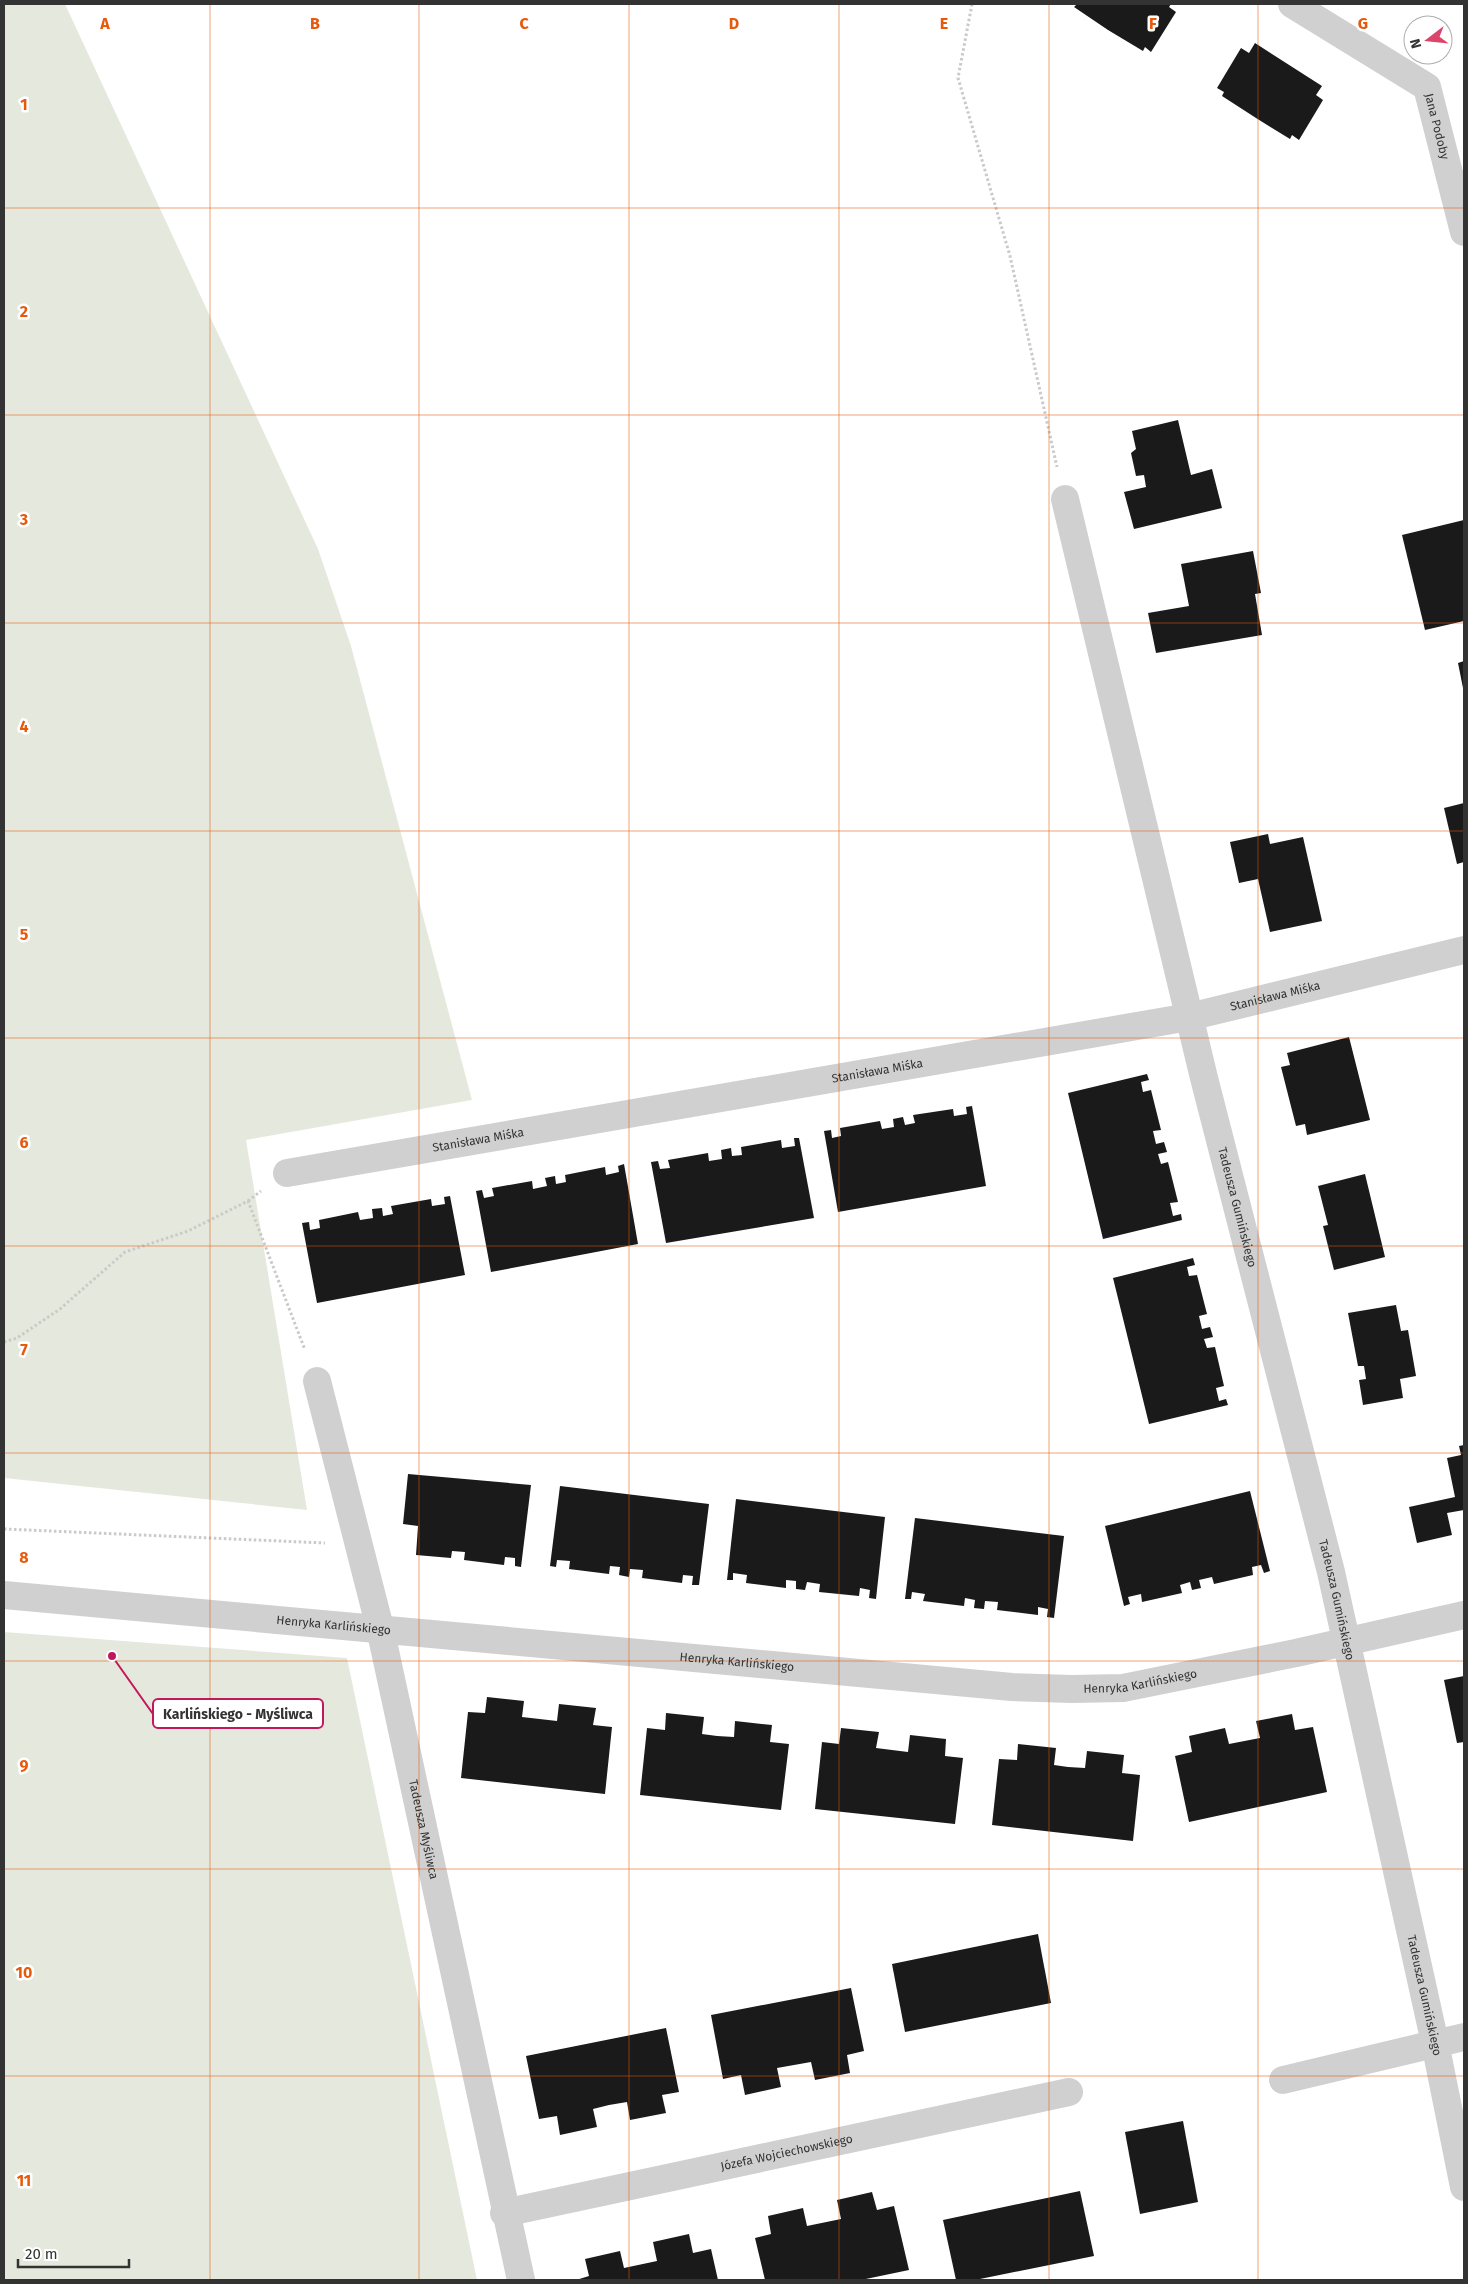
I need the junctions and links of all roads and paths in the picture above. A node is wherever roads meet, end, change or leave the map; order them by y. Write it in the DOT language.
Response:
graph roads {
  1 [pos="972,4"];
  2 [pos="1292,4"];
  3 [pos="1464,232"];
  4 [pos="1065,499"];
  5 [pos="1464,950"];
  6 [pos="1189,1017"];
  7 [pos="287,1173"];
  8 [pos="4,1342"];
  9 [pos="317,1381"];
  10 [pos="4,1529"];
  11 [pos="360,1544"];
  12 [pos="4,1595"];
  13 [pos="1464,1615"];
  14 [pos="380,1628"];
  15 [pos="1347,1641"];
  16 [pos="1464,2037"];
  17 [pos="1435,2043"];
  18 [pos="1283,2080"];
  19 [pos="1069,2092"];
  20 [pos="1464,2187"];
  21 [pos="504,2213"];
  22 [pos="521,2280"];
  1 -- 4 [label="path"];
  2 -- 3 [label="street, Jana Podoby"];
  4 -- 6 [label="street, Tadeusza Gumińskiego"];
  5 -- 6 [label="street, Stanisława Miśka"];
  6 -- 7 [label="street, Stanisława Miśka"];
  6 -- 15 [label="street, Tadeusza Gumińskiego"];
  8 -- 9 [label="path"];
  9 -- 11 [label="street, Tadeusza Myśliwca"];
  10 -- 11 [label="path"];
  11 -- 14 [label="street, Tadeusza Myśliwca"];
  12 -- 14 [label="street, Henryka Karlińskiego"];
  13 -- 15 [label="street, Henryka Karlińskiego"];
  14 -- 15 [label="street, Henryka Karlińskiego"];
  14 -- 21 [label="street, Tadeusza Myśliwca"];
  15 -- 17 [label="street, Tadeusza Gumińskiego"];
  16 -- 17 [label="street"];
  17 -- 18 [label="street"];
  17 -- 20 [label="street, Tadeusza Gumińskiego"];
  19 -- 21 [label="street, Józefa Wojciechowskiego"];
  21 -- 22 [label="street, Tadeusza Myśliwca"];
}
